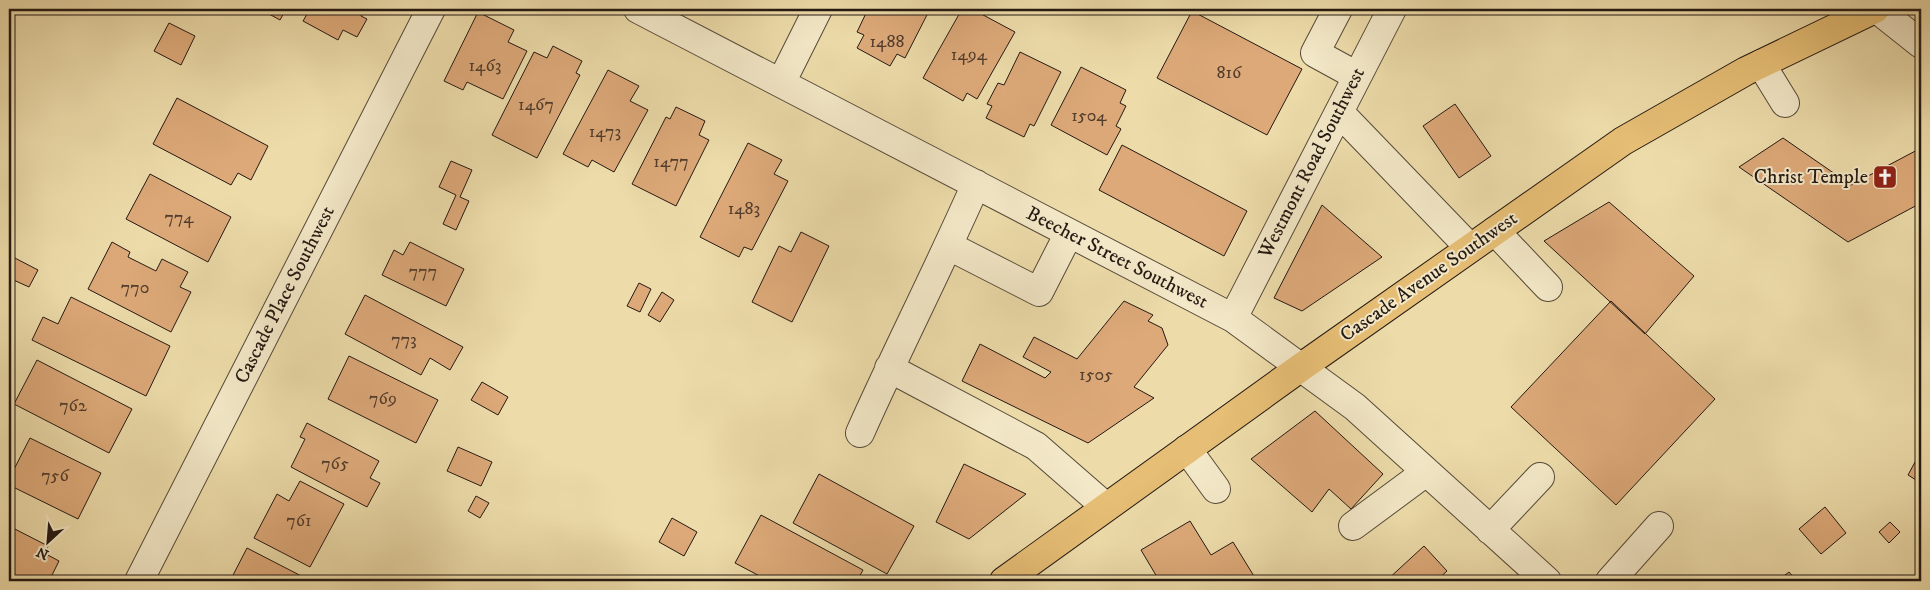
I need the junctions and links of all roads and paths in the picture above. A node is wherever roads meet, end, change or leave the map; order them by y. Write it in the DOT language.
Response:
graph roads {
  1 [pos="431,9"];
  2 [pos="638,9"];
  3 [pos="818,9"];
  4 [pos="1338,9"];
  5 [pos="1392,9"];
  6 [pos="1876,9"];
  7 [pos="1921,44"];
  8 [pos="1761,64"];
  9 [pos="1358,76"];
  10 [pos="781,83"];
  11 [pos="1785,103"];
  12 [pos="1339,112"];
  13 [pos="976,184"];
  14 [pos="1495,231"];
  15 [pos="1069,233"];
  16 [pos="949,246"];
  17 [pos="1470,248"];
  18 [pos="1548,287"];
  19 [pos="1233,318"];
  20 [pos="889,368"];
  21 [pos="1300,368"];
  22 [pos="860,433"];
  23 [pos="1187,449"];
  24 [pos="1426,472"];
  25 [pos="1540,477"];
  26 [pos="1216,489"];
  27 [pos="1106,507"];
  28 [pos="1353,526"];
  29 [pos="1659,526"];
  30 [pos="1490,530"];
  31 [pos="138,581"];
  32 [pos="1004,581"];
  33 [pos="1547,581"];
  34 [pos="1610,581"];
  1 -- 31 [label="street, Cascade Place Southwest"];
  2 -- 10 [label="street, Beecher Street Southwest"];
  3 -- 10 [label="street"];
  4 -- 9 [label="street"];
  5 -- 9 [label="street, Westmont Road Southwest"];
  6 -- 7 [label="street"];
  6 -- 8 [label="main road, Cascade Avenue Southwest"];
  8 -- 11 [label="street"];
  8 -- 14 [label="main road, Cascade Avenue Southwest"];
  9 -- 12 [label="street, Westmont Road Southwest"];
  10 -- 13 [label="street, Beecher Street Southwest"];
  12 -- 17 [label="street"];
  12 -- 19 [label="street, Westmont Road Southwest"];
  13 -- 15 [label="street, Beecher Street Southwest"];
  13 -- 16 [label="street"];
  14 -- 17 [label="main road, Cascade Avenue Southwest"];
  14 -- 18 [label="street"];
  15 -- 16 [label="street"];
  15 -- 19 [label="street, Beecher Street Southwest"];
  16 -- 20 [label="street"];
  17 -- 21 [label="main road, Cascade Avenue Southwest"];
  19 -- 21 [label="street, Beecher Street Southwest"];
  20 -- 22 [label="street"];
  20 -- 27 [label="street"];
  21 -- 23 [label="main road, Cascade Avenue Southwest"];
  21 -- 24 [label="street, Beecher Street Southwest"];
  23 -- 26 [label="street"];
  23 -- 27 [label="main road, Cascade Avenue Southwest"];
  24 -- 28 [label="street"];
  24 -- 30 [label="street, Beecher Street Southwest"];
  25 -- 30 [label="street"];
  27 -- 32 [label="main road, Cascade Avenue Southwest"];
  29 -- 34 [label="street"];
  30 -- 33 [label="street, Beecher Street Southwest"];
}
